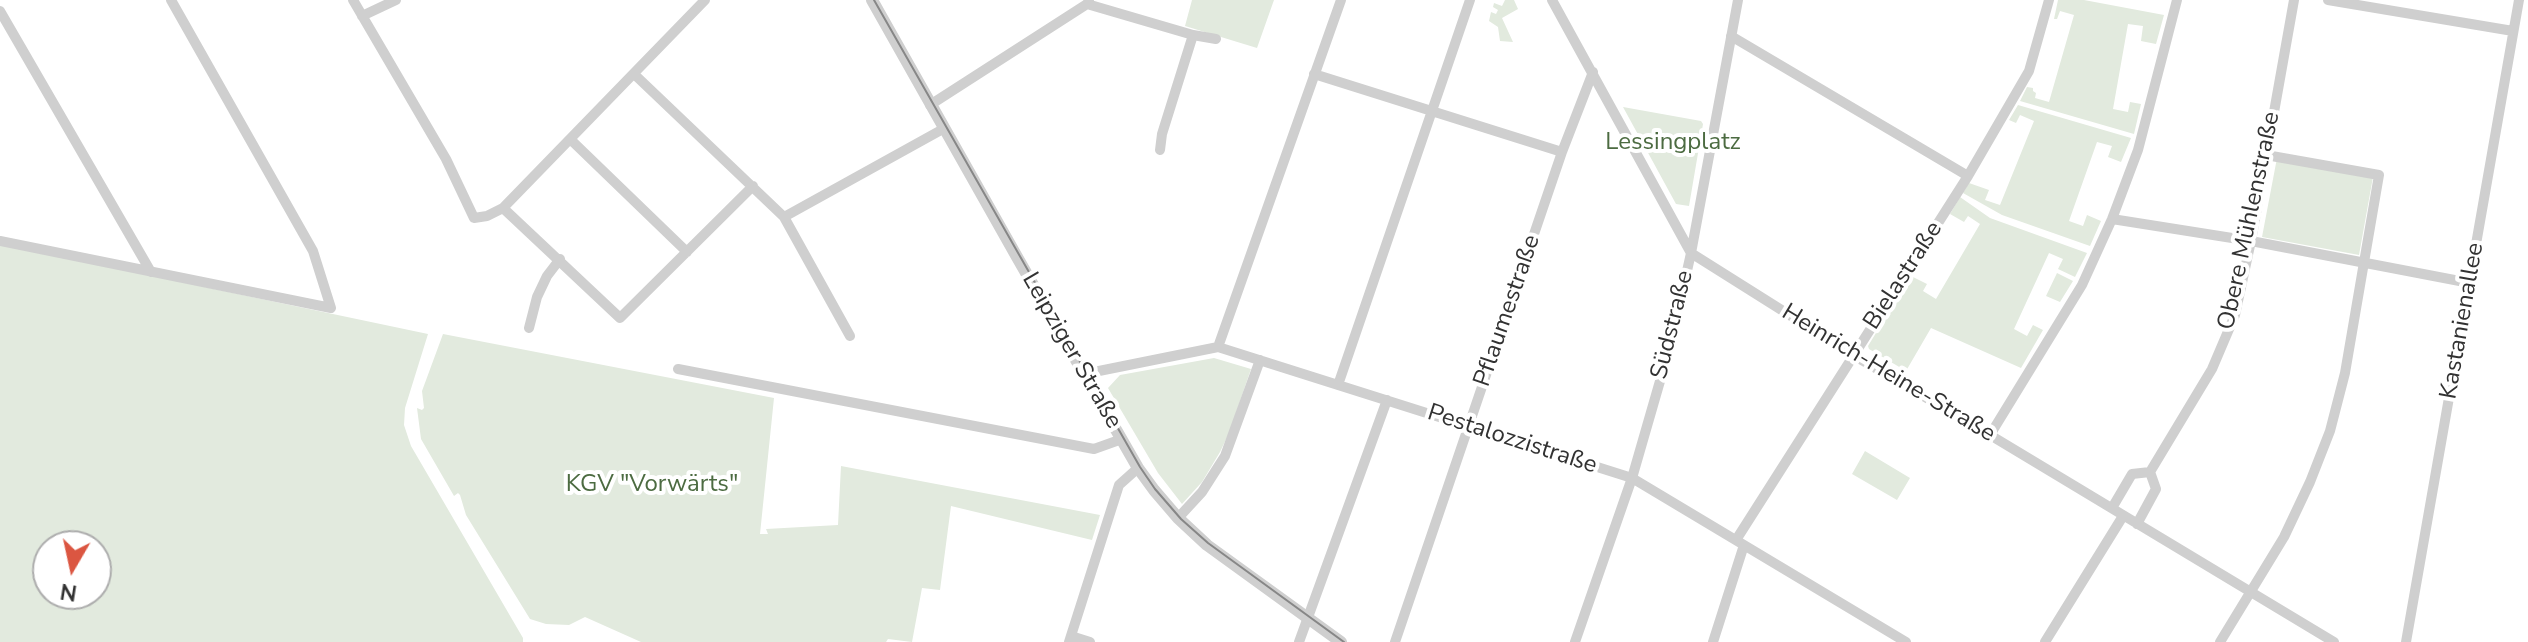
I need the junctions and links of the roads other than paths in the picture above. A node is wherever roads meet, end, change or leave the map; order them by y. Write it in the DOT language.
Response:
graph roads {
  1 [pos="171,0"];
  2 [pos="353,0"];
  3 [pos="396,0"];
  4 [pos="705,0"];
  5 [pos="872,0"];
  6 [pos="1341,0"];
  7 [pos="1470,0"];
  8 [pos="1552,0"];
  9 [pos="1738,0"];
  10 [pos="2049,0"];
  11 [pos="2177,0"];
  12 [pos="2294,0"];
  13 [pos="2328,0"];
  14 [pos="2519,0"];
  15 [pos="1088,2"];
  16 [pos="0,11"];
  17 [pos="362,16"];
  18 [pos="2513,31"];
  19 [pos="1193,35"];
  20 [pos="1731,36"];
  21 [pos="1216,39"];
  22 [pos="1593,72"];
  23 [pos="634,74"];
  24 [pos="1314,74"];
  25 [pos="930,105"];
  26 [pos="1432,111"];
  27 [pos="943,129"];
  28 [pos="570,139"];
  29 [pos="1160,150"];
  30 [pos="1562,152"];
  31 [pos="2266,155"];
  32 [pos="1968,176"];
  33 [pos="753,186"];
  34 [pos="503,208"];
  35 [pos="784,217"];
  36 [pos="2112,219"];
  37 [pos="0,241"];
  38 [pos="2251,241"];
  39 [pos="687,252"];
  40 [pos="1691,253"];
  41 [pos="560,259"];
  42 [pos="2363,262"];
  43 [pos="151,272"];
  44 [pos="2470,283"];
  45 [pos="529,328"];
  46 [pos="850,336"];
  47 [pos="1218,347"];
  48 [pos="1853,355"];
  49 [pos="1260,360"];
  50 [pos="678,369"];
  51 [pos="1084,374"];
  52 [pos="1338,385"];
  53 [pos="1387,400"];
  54 [pos="1469,426"];
  55 [pos="1990,435"];
  56 [pos="1122,439"];
  57 [pos="1138,468"];
  58 [pos="2150,472"];
  59 [pos="1632,478"];
  60 [pos="2112,508"];
  61 [pos="2123,516"];
  62 [pos="1178,518"];
  63 [pos="2137,524"];
  64 [pos="1740,543"];
  65 [pos="2250,592"];
  66 [pos="1307,617"];
  67 [pos="1070,639"];
  68 [pos="1090,642"];
  69 [pos="1299,642"];
  70 [pos="1341,642"];
  71 [pos="1395,642"];
  72 [pos="1575,642"];
  73 [pos="1713,642"];
  74 [pos="1906,642"];
  75 [pos="2045,642"];
  76 [pos="2220,642"];
  77 [pos="2334,642"];
  78 [pos="2406,642"];
  1 -- 43 [label="street"];
  2 -- 17 [label="street"];
  3 -- 17 [label="street"];
  4 -- 23 [label="street"];
  5 -- 25 [label="street, Leipziger Straße"];
  6 -- 24 [label="street"];
  7 -- 26 [label="street"];
  8 -- 22 [label="street, Heinrich-Heine-Straße"];
  9 -- 20 [label="street, Südstraße"];
  10 -- 32 [label="street, Bielastraße"];
  11 -- 36 [label="street"];
  12 -- 31 [label="street, Obere Mühlenstraße"];
  13 -- 18 [label="street"];
  14 -- 18 [label="street, Kastanienallee"];
  15 -- 19 [label="street"];
  15 -- 25 [label="street"];
  16 -- 43 [label="street"];
  17 -- 34 [label="street"];
  18 -- 44 [label="street, Kastanienallee"];
  19 -- 21 [label="street"];
  19 -- 29 [label="street"];
  20 -- 32 [label="street"];
  20 -- 40 [label="street, Südstraße"];
  22 -- 30 [label="street, Pflaumestraße"];
  22 -- 40 [label="street, Heinrich-Heine-Straße"];
  23 -- 28 [label="street"];
  23 -- 33 [label="street"];
  24 -- 26 [label="street"];
  24 -- 47 [label="street"];
  25 -- 27 [label="street, Leipziger Straße"];
  26 -- 30 [label="street"];
  26 -- 52 [label="street"];
  27 -- 35 [label="street"];
  27 -- 51 [label="street, Leipziger Straße"];
  28 -- 34 [label="street"];
  28 -- 39 [label="street"];
  30 -- 54 [label="street, Pflaumestraße"];
  31 -- 38 [label="street, Obere Mühlenstraße"];
  31 -- 42 [label="street"];
  32 -- 48 [label="street, Bielastraße"];
  33 -- 35 [label="street"];
  33 -- 39 [label="street"];
  34 -- 41 [label="street"];
  35 -- 46 [label="street"];
  36 -- 38 [label="street"];
  36 -- 55 [label="street"];
  37 -- 43 [label="street"];
  38 -- 42 [label="street"];
  38 -- 58 [label="street, Obere Mühlenstraße"];
  39 -- 41 [label="street"];
  40 -- 48 [label="street, Heinrich-Heine-Straße"];
  40 -- 59 [label="street, Südstraße"];
  41 -- 45 [label="street"];
  42 -- 44 [label="street"];
  42 -- 65 [label="street"];
  44 -- 78 [label="street, Kastanienallee"];
  47 -- 49 [label="street, Pestalozzistraße"];
  47 -- 51 [label="street, Pestalozzistraße"];
  48 -- 55 [label="street, Heinrich-Heine-Straße"];
  48 -- 64 [label="street, Bielastraße"];
  49 -- 52 [label="street, Pestalozzistraße"];
  49 -- 62 [label="street"];
  50 -- 56 [label="street"];
  51 -- 56 [label="street, Leipziger Straße"];
  52 -- 53 [label="street, Pestalozzistraße"];
  53 -- 54 [label="street, Pestalozzistraße"];
  53 -- 66 [label="street"];
  54 -- 59 [label="street, Pestalozzistraße"];
  54 -- 71 [label="street, Pflaumestraße"];
  55 -- 60 [label="street, Heinrich-Heine-Straße"];
  56 -- 57 [label="street, Leipziger Straße"];
  57 -- 62 [label="street, Leipziger Straße"];
  57 -- 67 [label="street"];
  58 -- 60 [label="street, Obere Mühlenstraße"];
  58 -- 63 [label="street, Obere Mühlenstraße"];
  59 -- 64 [label="street, Pestalozzistraße"];
  59 -- 72 [label="street, Südstraße"];
  60 -- 61 [label="street, Heinrich-Heine-Straße"];
  61 -- 63 [label="street, Heinrich-Heine-Straße"];
  61 -- 75 [label="street"];
  62 -- 66 [label="street, Leipziger Straße"];
  63 -- 65 [label="street, Heinrich-Heine-Straße"];
  64 -- 73 [label="street, Bielastraße"];
  64 -- 74 [label="street, Pestalozzistraße"];
  65 -- 76 [label="street"];
  65 -- 77 [label="street, Heinrich-Heine-Straße"];
  66 -- 69 [label="street"];
  66 -- 70 [label="street, Leipziger Straße"];
  67 -- 68 [label="street"];
}
